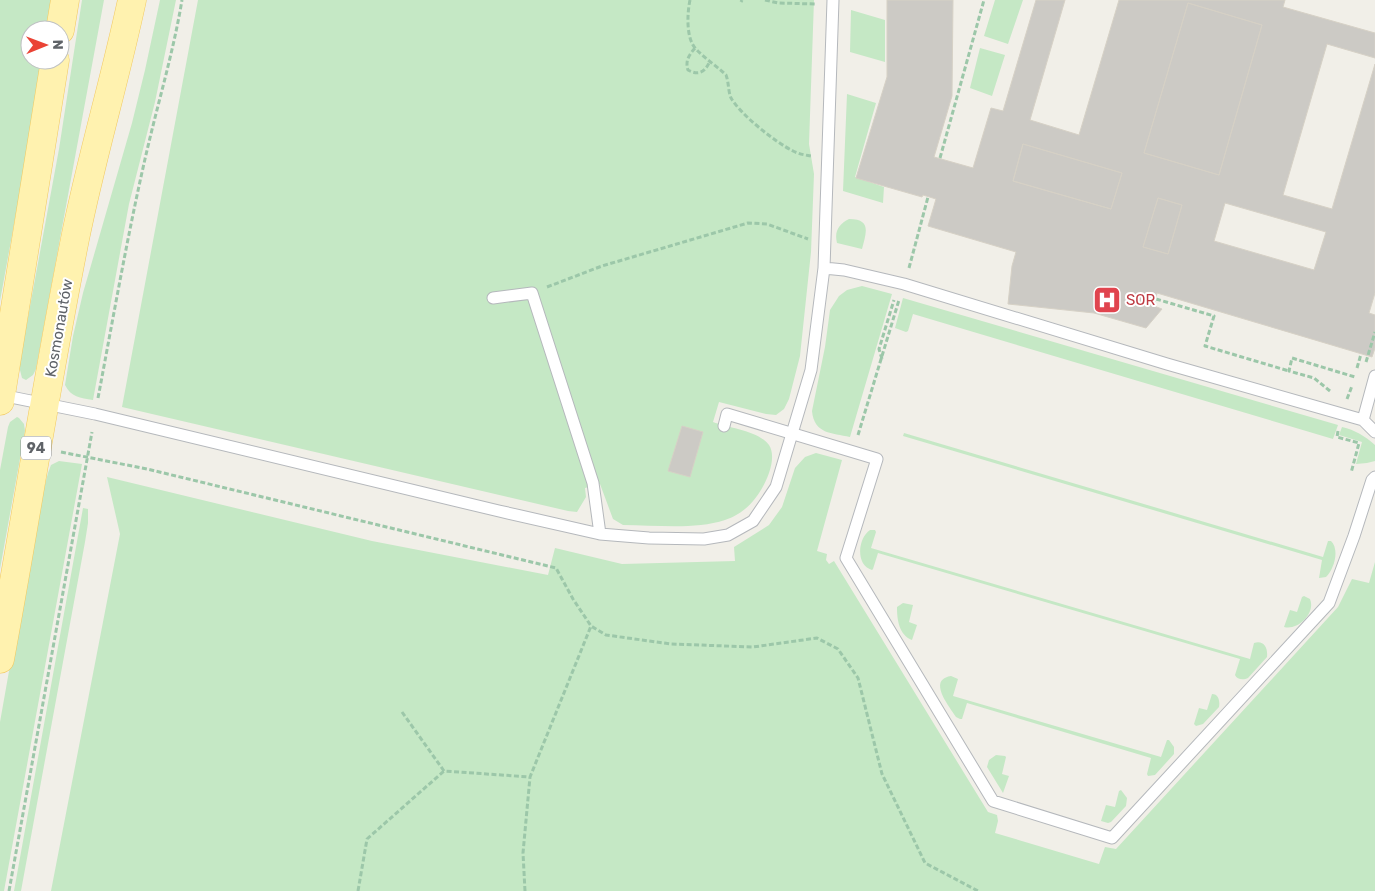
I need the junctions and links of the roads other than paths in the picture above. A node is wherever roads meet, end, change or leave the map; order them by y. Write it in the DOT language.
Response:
graph roads {
  1 [pos="65,0"];
  2 [pos="132,0"];
  3 [pos="833,2"];
  4 [pos="62,20"];
  5 [pos="53,70"];
  6 [pos="824,268"];
  7 [pos="493,298"];
  8 [pos="1375,376"];
  9 [pos="1,398"];
  10 [pos="45,405"];
  11 [pos="724,426"];
  12 [pos="1371,427"];
  13 [pos="793,434"];
  14 [pos="1375,477"];
  15 [pos="600,534"];
  16 [pos="0,659"];
  1 -- 4 [label="main road"];
  2 -- 10 [label="main road, Kosmonautów / 94"];
  3 -- 6 [label="lane"];
  5 -- 9 [label="main road"];
  6 -- 12 [label="lane"];
  6 -- 13 [label="lane"];
  7 -- 15 [label="lane"];
  8 -- 12 [label="lane"];
  9 -- 10 [label="lane"];
  10 -- 15 [label="lane"];
  10 -- 16 [label="main road, Kosmonautów / 94"];
  11 -- 13 [label="lane"];
  13 -- 14 [label="lane"];
  13 -- 15 [label="lane"];
}
